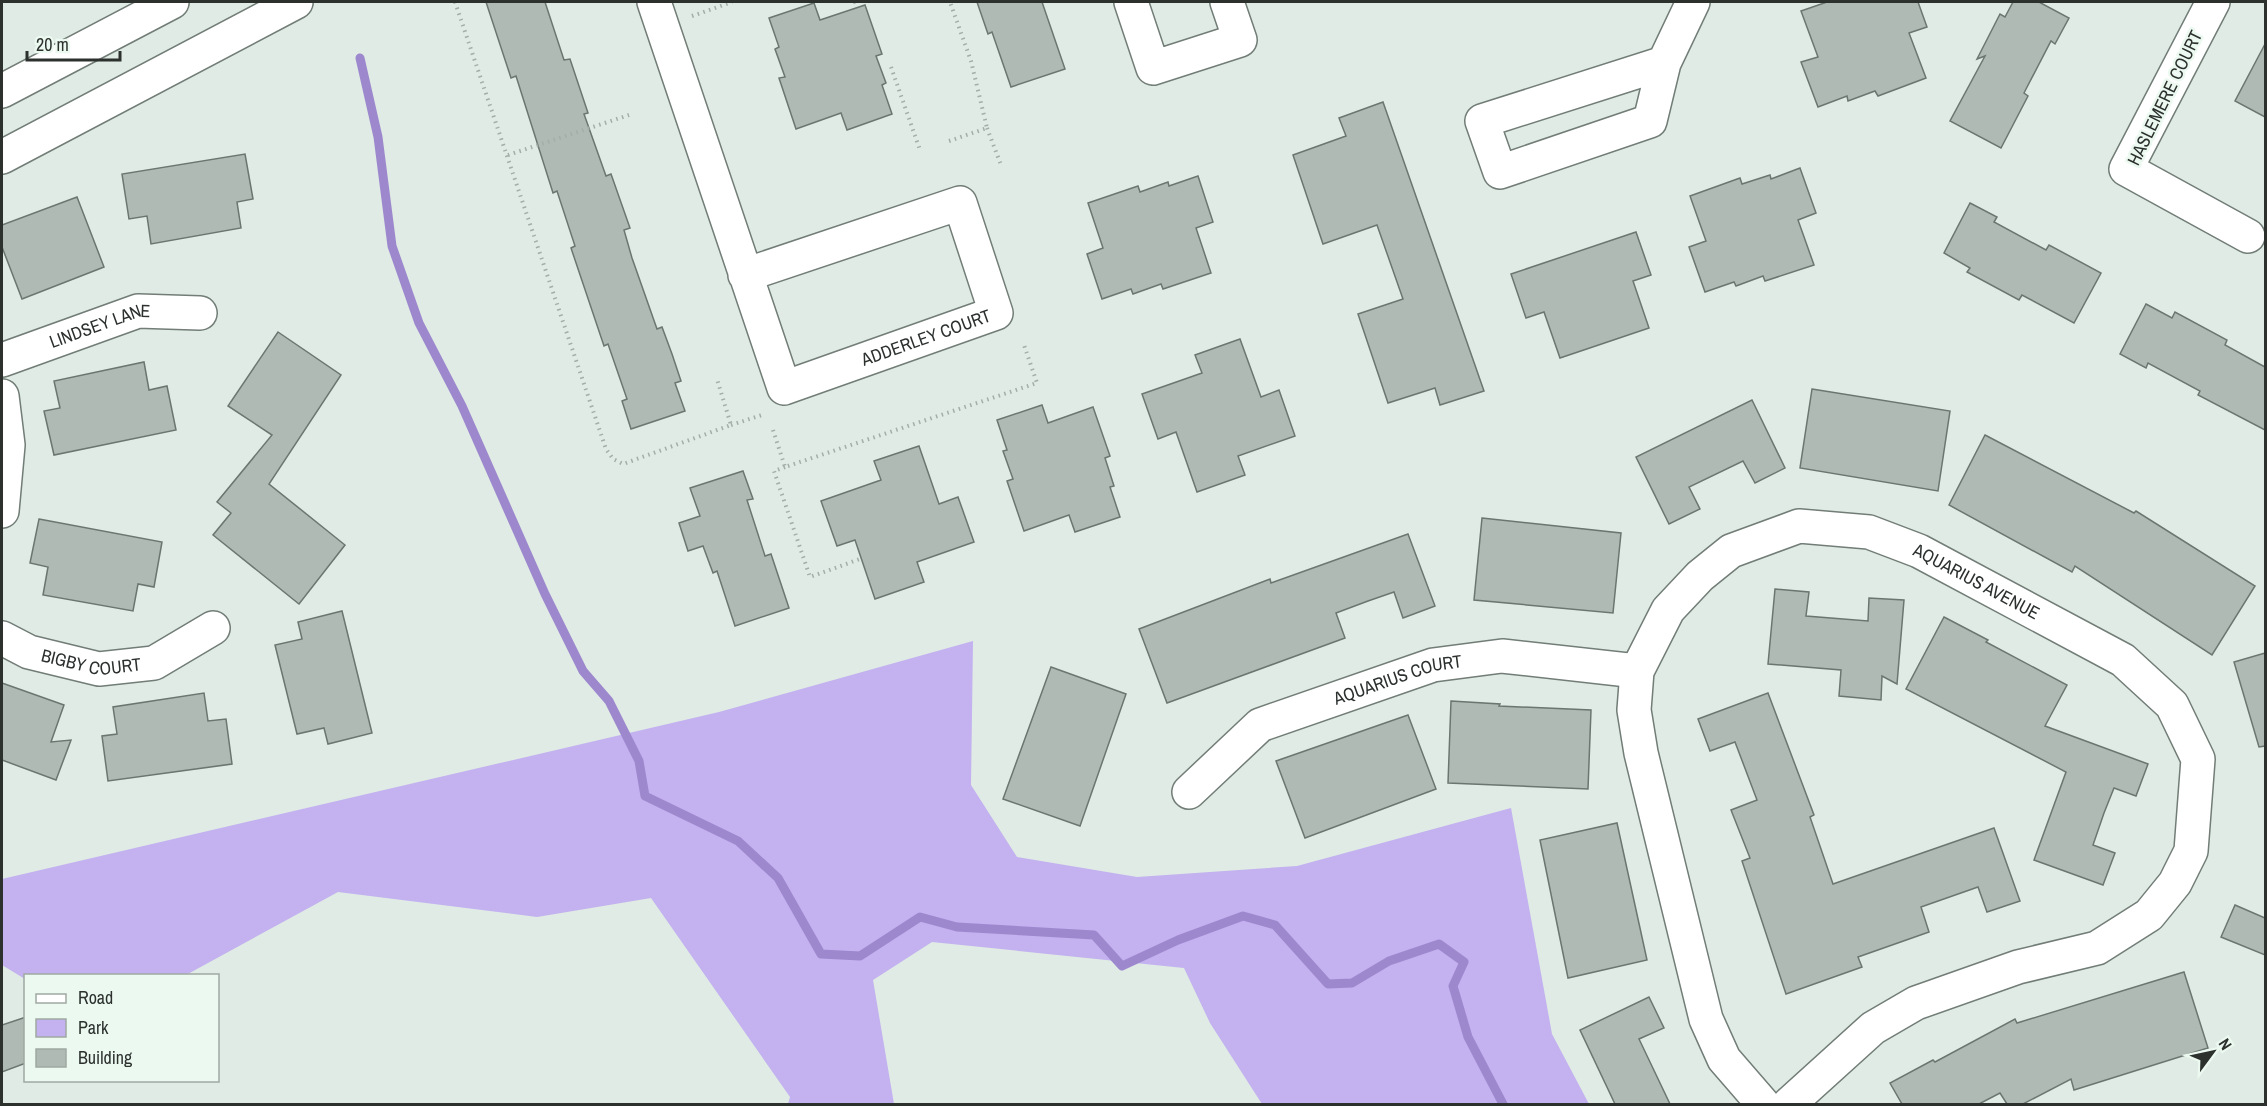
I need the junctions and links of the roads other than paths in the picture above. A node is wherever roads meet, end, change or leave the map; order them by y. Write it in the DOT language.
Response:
graph roads {
  1 [pos="172,2"];
  2 [pos="296,2"];
  3 [pos="1131,2"];
  4 [pos="1227,2"];
  5 [pos="1693,2"];
  6 [pos="2213,2"];
  7 [pos="658,14"];
  8 [pos="1664,63"];
  9 [pos="2,91"];
  10 [pos="2,157"];
  11 [pos="2248,236"];
  12 [pos="745,275"];
  13 [pos="200,313"];
  14 [pos="2,360"];
  15 [pos="2,396"];
  16 [pos="2,511"];
  17 [pos="213,628"];
  18 [pos="2,638"];
  19 [pos="1637,671"];
  20 [pos="1189,792"];
  21 [pos="1763,1104"];
  22 [pos="1789,1104"];
  1 -- 9 [label="street"];
  2 -- 10 [label="street"];
  3 -- 4 [label="street"];
  5 -- 8 [label="street"];
  6 -- 11 [label="street, HASLEMERE COURT"];
  7 -- 12 [label="street, ADDERLEY COURT"];
  8 -- 8 [label="street"];
  12 -- 12 [label="street, ADDERLEY COURT"];
  13 -- 14 [label="street, LINDSEY LANE"];
  15 -- 16 [label="street"];
  17 -- 18 [label="street, BIGBY COURT"];
  19 -- 20 [label="street, AQUARIUS COURT"];
  19 -- 21 [label="street, AQUARIUS AVENUE"];
  19 -- 22 [label="street, AQUARIUS AVENUE"];
}
